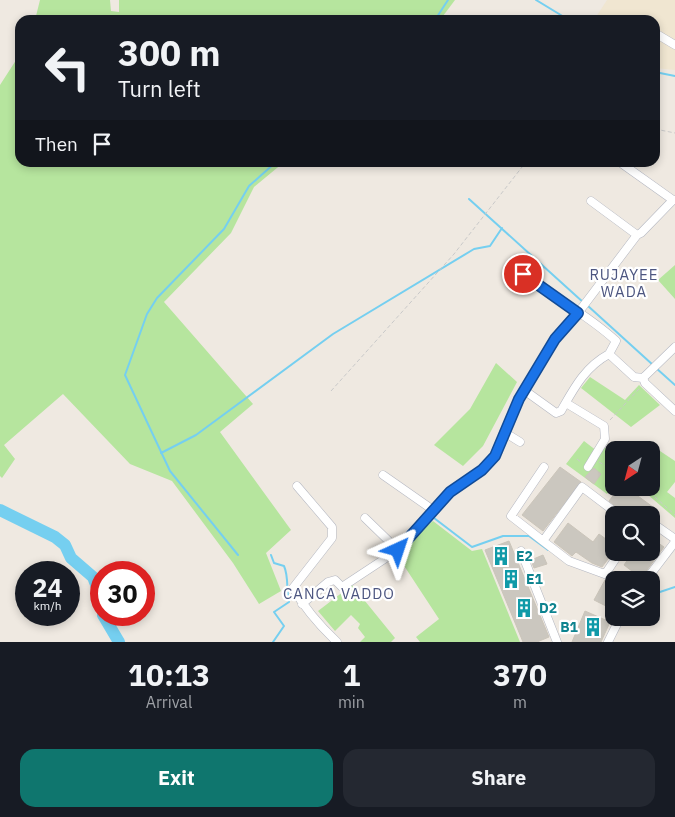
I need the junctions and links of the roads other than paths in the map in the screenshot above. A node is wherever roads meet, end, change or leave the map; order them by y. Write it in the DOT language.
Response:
graph roads {
  1 [pos="660,36"];
  2 [pos="675,45"];
  3 [pos="627,167"];
  4 [pos="674,200"];
  5 [pos="591,201"];
  6 [pos="637,235"];
  7 [pos="523,274"];
  8 [pos="578,313"];
  9 [pos="675,347"];
  10 [pos="609,354"];
  11 [pos="644,381"];
  12 [pos="524,390"];
  13 [pos="566,403"];
  14 [pos="675,411"];
  15 [pos="504,432"];
  16 [pos="520,442"];
  17 [pos="544,467"];
  18 [pos="588,467"];
  19 [pos="383,474"];
  20 [pos="297,486"];
  21 [pos="607,506"];
  22 [pos="433,510"];
  23 [pos="365,518"];
  24 [pos="660,529"];
  25 [pos="675,540"];
  26 [pos="543,541"];
  27 [pos="398,550"];
  28 [pos="521,551"];
  29 [pos="653,571"];
  30 [pos="605,573"];
  31 [pos="302,604"];
  32 [pos="616,626"];
  33 [pos="337,642"];
  34 [pos="557,642"];
  35 [pos="608,642"];
  1 -- 2 [label="street"];
  3 -- 4 [label="street"];
  4 -- 6 [label="street"];
  5 -- 6 [label="street"];
  6 -- 8 [label="street"];
  7 -- 8 [label="street"];
  8 -- 10 [label="street"];
  8 -- 12 [label="street"];
  9 -- 11 [label="street"];
  10 -- 11 [label="street"];
  10 -- 13 [label="street"];
  11 -- 14 [label="street"];
  12 -- 13 [label="street"];
  12 -- 15 [label="street"];
  13 -- 18 [label="street"];
  15 -- 16 [label="street"];
  15 -- 22 [label="street"];
  17 -- 26 [label="street"];
  19 -- 22 [label="street"];
  20 -- 31 [label="street"];
  21 -- 26 [label="street"];
  22 -- 27 [label="street"];
  23 -- 27 [label="street"];
  24 -- 25 [label="street"];
  25 -- 29 [label="street"];
  26 -- 30 [label="street"];
  27 -- 31 [label="street"];
  28 -- 34 [label="street"];
  31 -- 33 [label="street"];
  32 -- 35 [label="street"];
}
